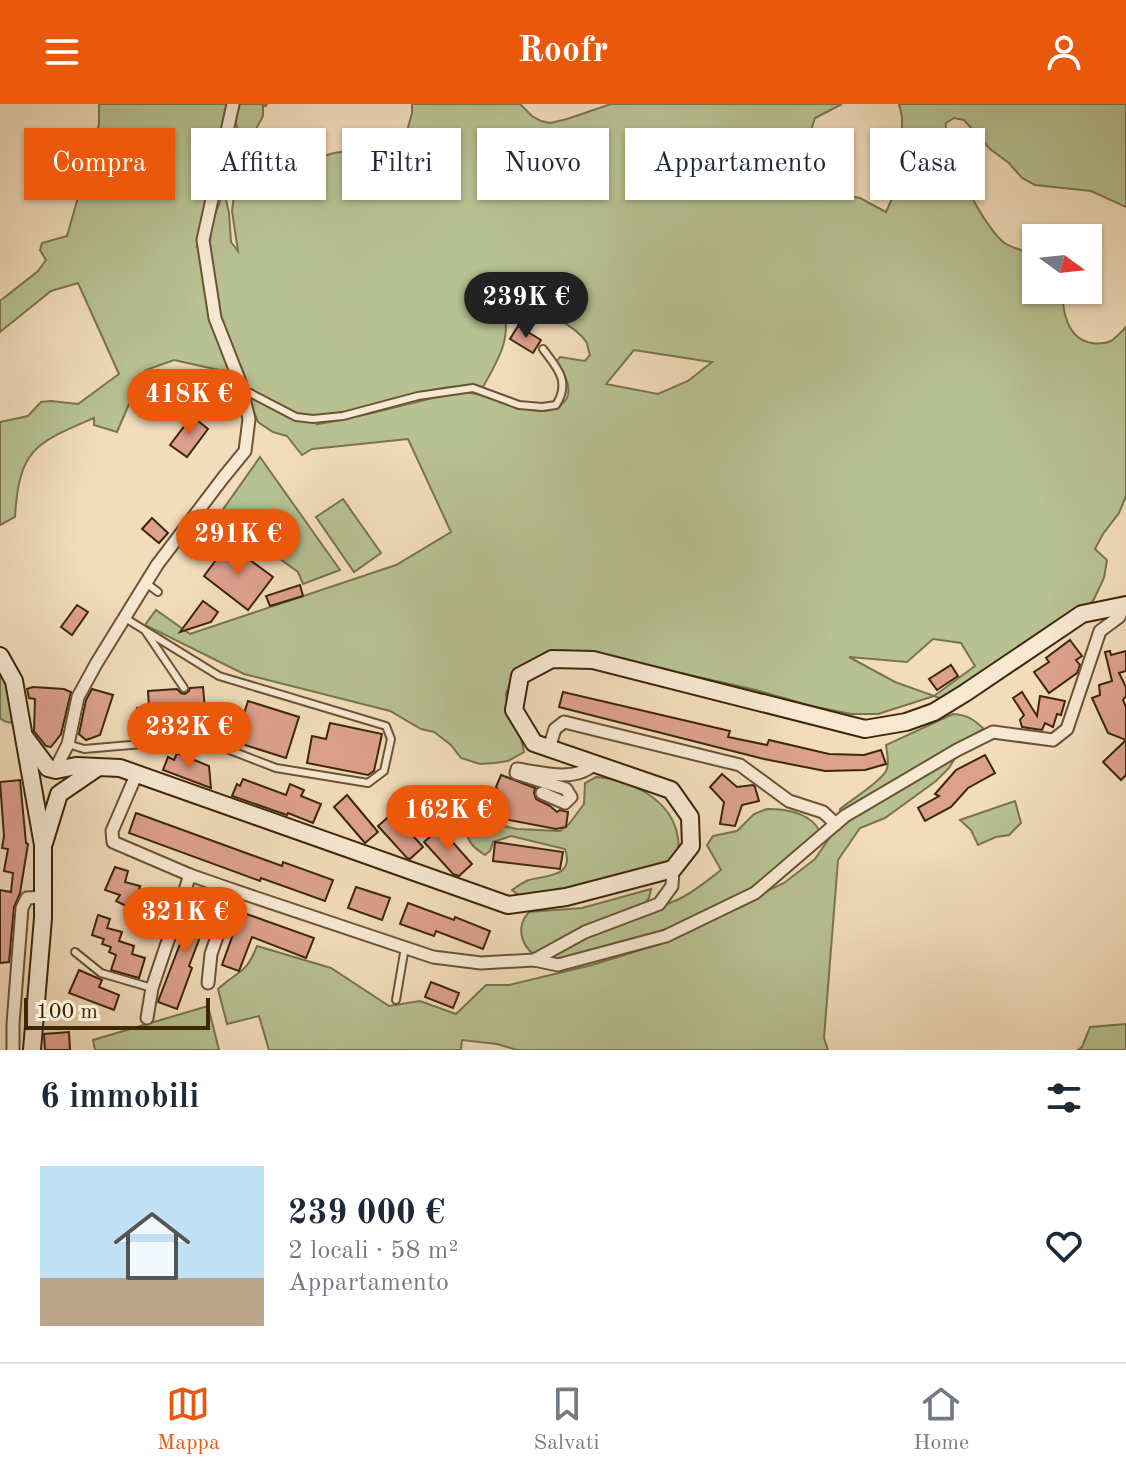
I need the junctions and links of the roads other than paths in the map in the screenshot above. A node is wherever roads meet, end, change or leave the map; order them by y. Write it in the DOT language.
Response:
graph roads {
  1 [pos="233,104"];
  2 [pos="543,349"];
  3 [pos="243,392"];
  4 [pos="146,583"];
  5 [pos="158,592"];
  6 [pos="1126,605"];
  7 [pos="125,618"];
  8 [pos="144,629"];
  9 [pos="0,656"];
  10 [pos="184,688"];
  11 [pos="24,736"];
  12 [pos="68,744"];
  13 [pos="549,748"];
  14 [pos="594,764"];
  15 [pos="97,768"];
  16 [pos="53,769"];
  17 [pos="137,773"];
  18 [pos="34,786"];
  19 [pos="60,793"];
  20 [pos="542,793"];
  21 [pos="836,824"];
  22 [pos="43,845"];
  23 [pos="673,869"];
  24 [pos="190,875"];
  25 [pos="233,890"];
  26 [pos="43,897"];
  27 [pos="405,947"];
  28 [pos="75,952"];
  29 [pos="534,960"];
  30 [pos="208,983"];
  31 [pos="152,988"];
  32 [pos="396,1000"];
  33 [pos="147,1018"];
  34 [pos="13,1050"];
  35 [pos="32,1050"];
  1 -- 3 [label="street"];
  2 -- 3 [label="lane"];
  3 -- 4 [label="street"];
  4 -- 5 [label="lane"];
  4 -- 7 [label="street"];
  6 -- 13 [label="main road"];
  6 -- 21 [label="street"];
  7 -- 8 [label="lane"];
  7 -- 12 [label="street"];
  8 -- 10 [label="lane"];
  8 -- 12 [label="lane"];
  9 -- 11 [label="main road"];
  11 -- 16 [label="main road"];
  11 -- 18 [label="main road"];
  12 -- 16 [label="street"];
  13 -- 14 [label="main road"];
  13 -- 21 [label="street"];
  14 -- 20 [label="street"];
  14 -- 23 [label="main road"];
  15 -- 16 [label="main road"];
  15 -- 17 [label="main road"];
  15 -- 19 [label="main road"];
  16 -- 18 [label="main road"];
  16 -- 19 [label="main road"];
  17 -- 23 [label="main road"];
  17 -- 24 [label="street"];
  18 -- 19 [label="main road"];
  18 -- 22 [label="main road"];
  19 -- 22 [label="main road"];
  21 -- 29 [label="street"];
  22 -- 26 [label="main road"];
  23 -- 29 [label="street"];
  24 -- 25 [label="street"];
  24 -- 31 [label="street"];
  25 -- 27 [label="street"];
  25 -- 30 [label="street"];
  26 -- 34 [label="street"];
  26 -- 35 [label="main road"];
  27 -- 29 [label="street"];
  27 -- 32 [label="lane"];
  28 -- 31 [label="lane"];
  31 -- 33 [label="street"];
}
